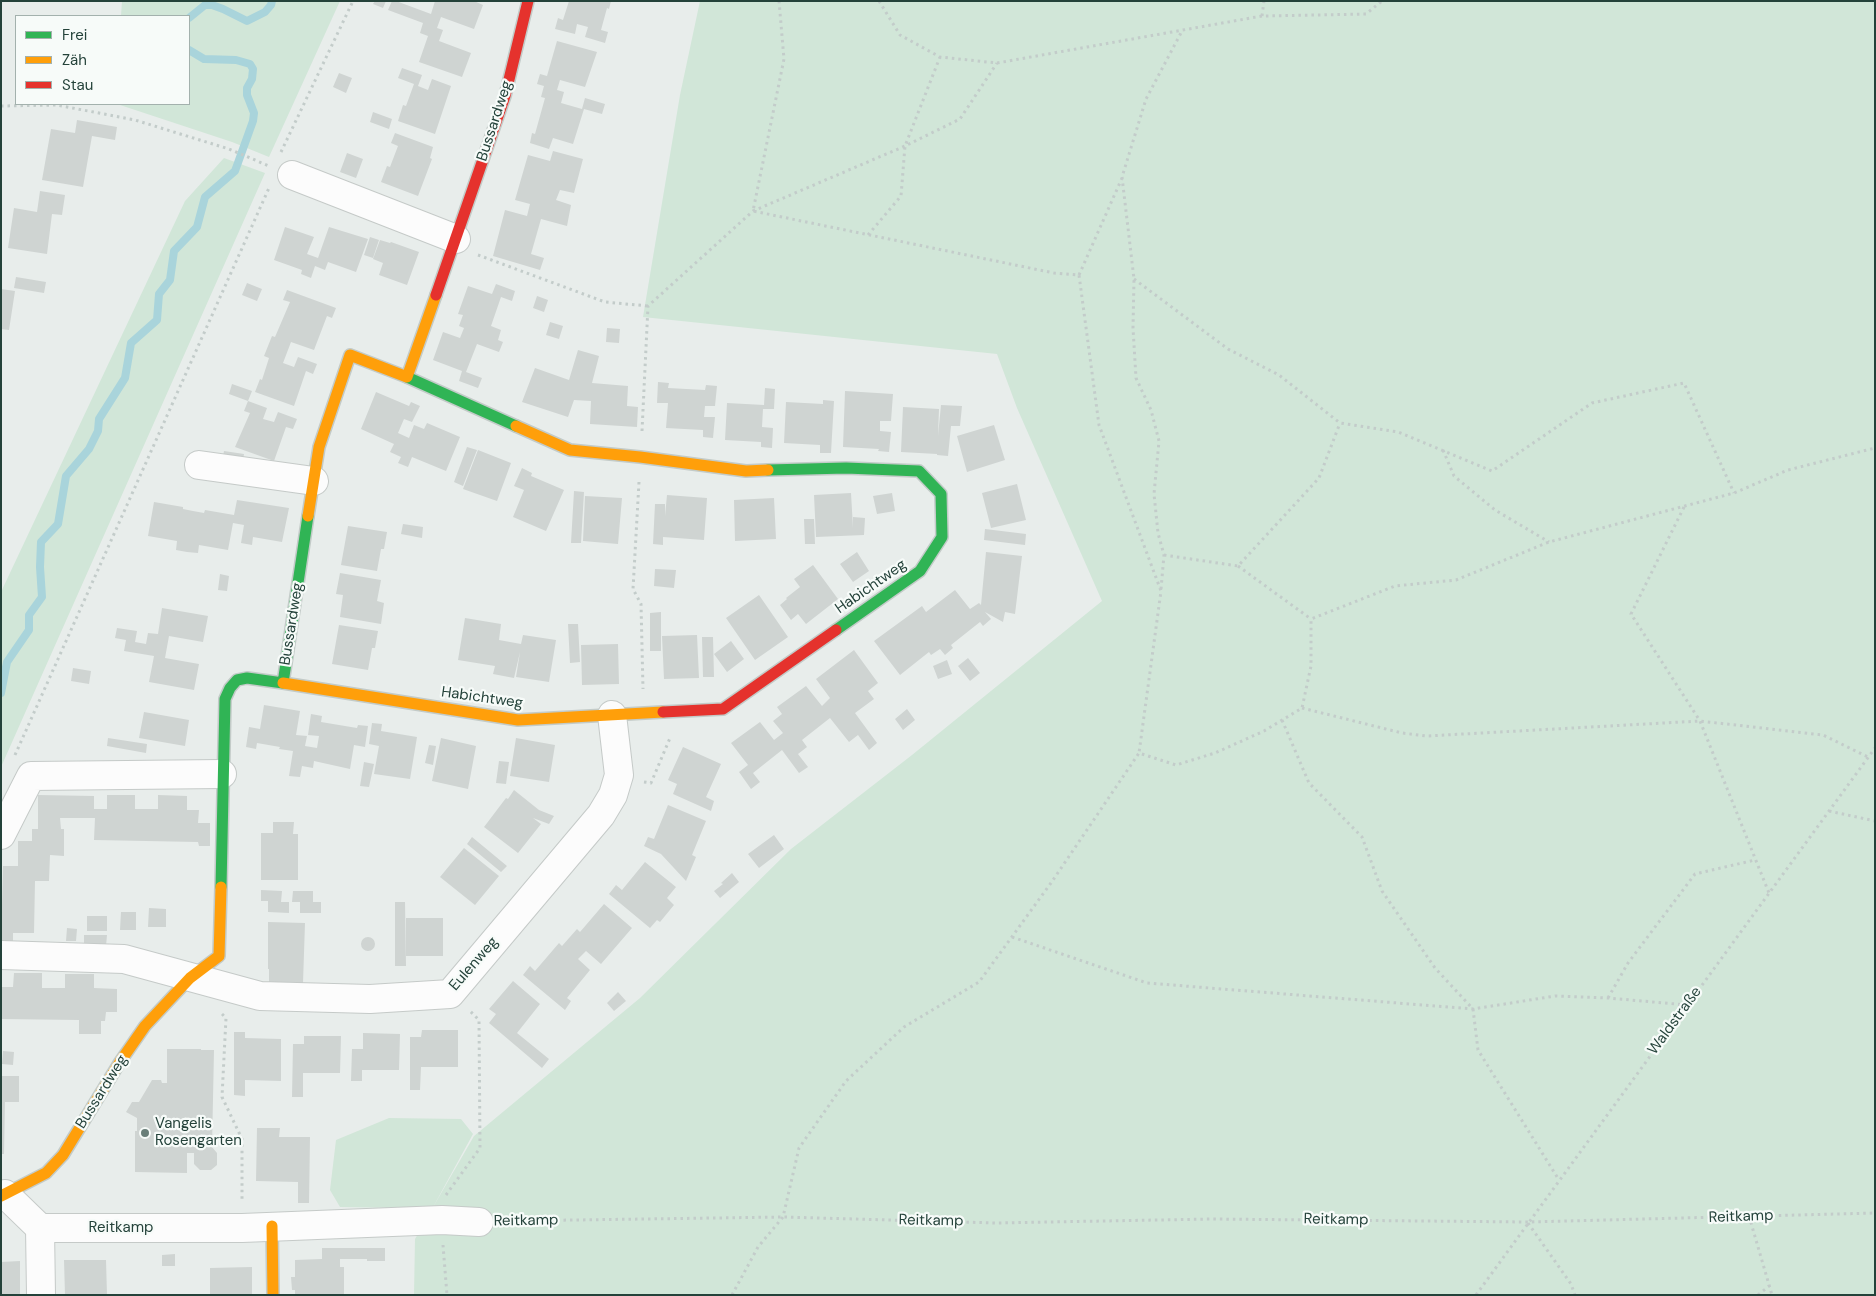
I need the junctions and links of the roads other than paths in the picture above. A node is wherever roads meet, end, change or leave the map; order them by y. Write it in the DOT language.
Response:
graph roads {
  1 [pos="528,1"];
  2 [pos="280,173"];
  3 [pos="456,239"];
  4 [pos="407,376"];
  5 [pos="199,465"];
  6 [pos="314,481"];
  7 [pos="283,682"];
  8 [pos="612,715"];
  9 [pos="222,774"];
  10 [pos="1,836"];
  11 [pos="1,955"];
  12 [pos="190,978"];
  13 [pos="3,1195"];
  14 [pos="479,1222"];
  15 [pos="272,1226"];
  16 [pos="40,1228"];
  17 [pos="41,1295"];
  18 [pos="273,1295"];
  1 -- 3 [label="street, Bussardweg"];
  2 -- 3 [label="street"];
  3 -- 4 [label="street, Bussardweg"];
  4 -- 6 [label="street, Bussardweg"];
  4 -- 8 [label="street, Habichtweg"];
  5 -- 6 [label="street"];
  6 -- 7 [label="street, Bussardweg"];
  7 -- 8 [label="street, Habichtweg"];
  7 -- 9 [label="street, Bussardweg"];
  8 -- 12 [label="street, Eulenweg"];
  9 -- 10 [label="street"];
  9 -- 12 [label="street, Bussardweg"];
  11 -- 12 [label="street"];
  12 -- 13 [label="street, Bussardweg"];
  13 -- 16 [label="street"];
  14 -- 15 [label="street, Reitkamp"];
  15 -- 16 [label="street, Reitkamp"];
  15 -- 18 [label="street"];
  16 -- 17 [label="street"];
}
